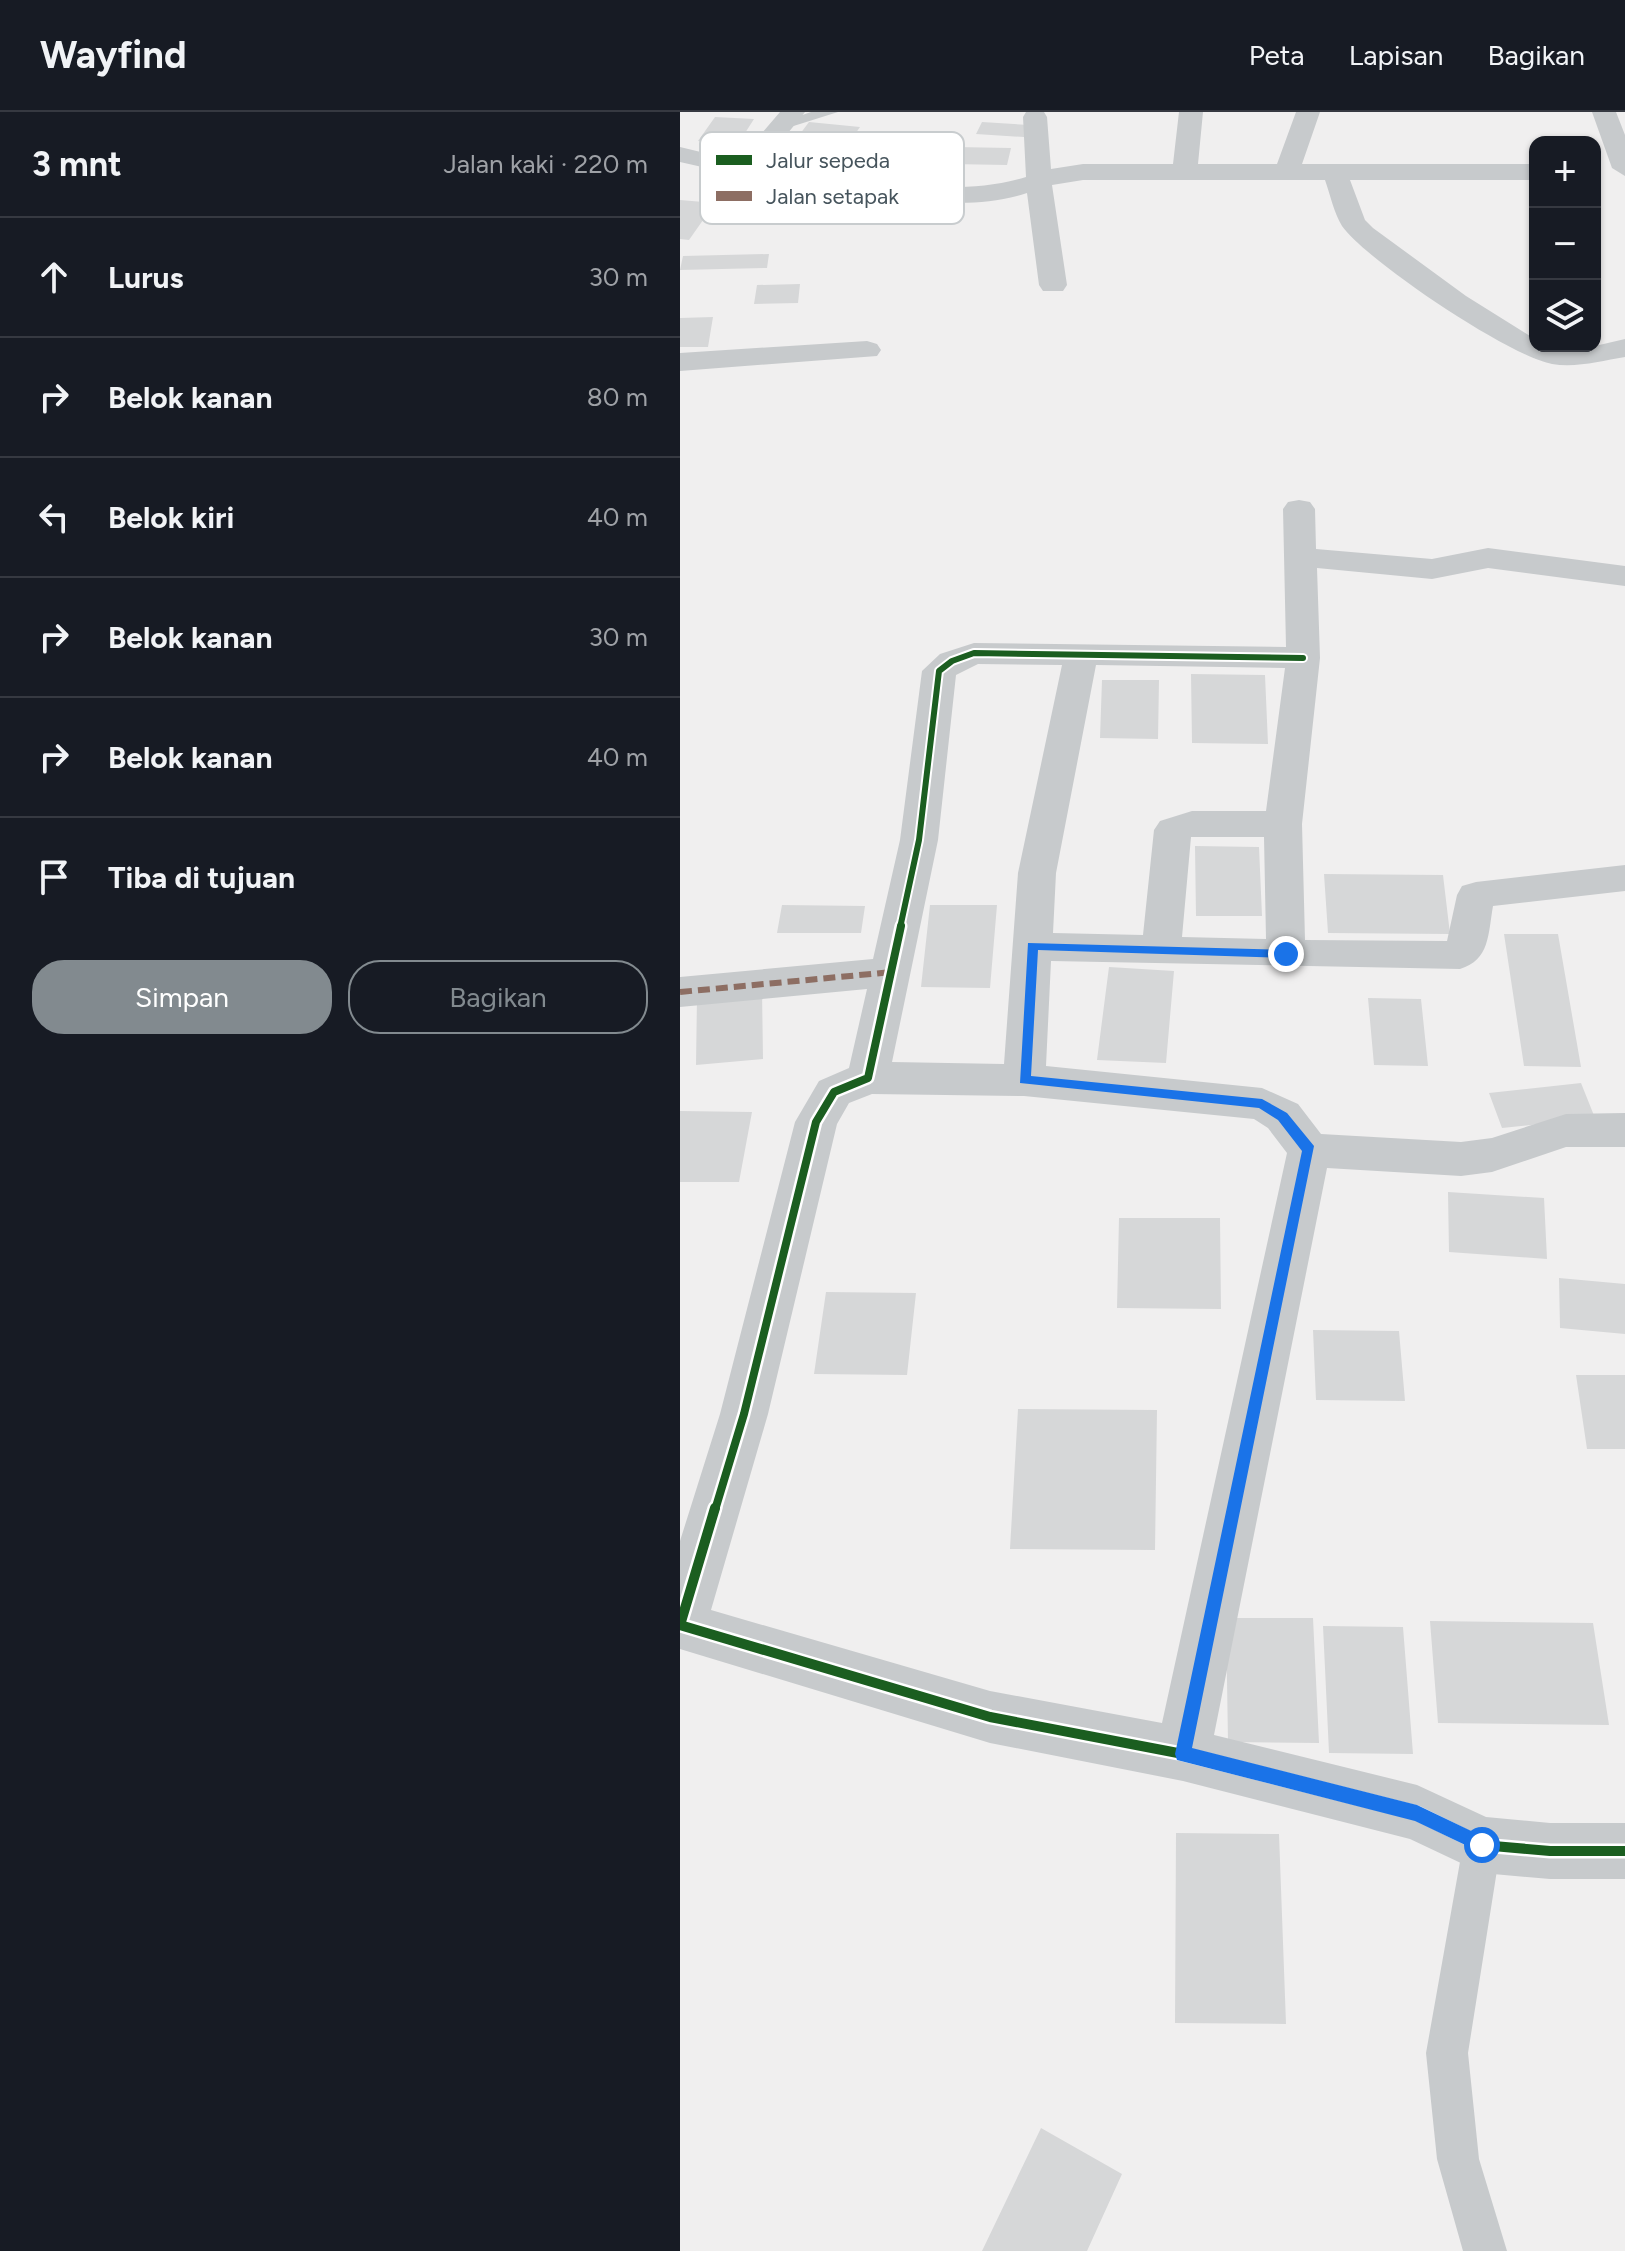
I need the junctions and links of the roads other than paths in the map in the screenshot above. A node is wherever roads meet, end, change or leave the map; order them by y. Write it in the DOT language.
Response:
graph roads {
  1 [pos="830,112"];
  2 [pos="1191,112"];
  3 [pos="1308,112"];
  4 [pos="1604,112"];
  5 [pos="1035,117"];
  6 [pos="789,118"];
  7 [pos="680,154"];
  8 [pos="700,159"];
  9 [pos="1288,169"];
  10 [pos="1185,170"];
  11 [pos="1334,170"];
  12 [pos="1625,170"];
  13 [pos="1529,172"];
  14 [pos="1601,172"];
  15 [pos="1039,184"];
  16 [pos="964,195"];
  17 [pos="1053,285"];
  18 [pos="1625,348"];
  19 [pos="867,350"];
  20 [pos="680,362"];
  21 [pos="1299,509"];
  22 [pos="1302,557"];
  23 [pos="1625,576"];
  24 [pos="1081,655"];
  25 [pos="1303,658"];
  26 [pos="1283,824"];
  27 [pos="1625,878"];
  28 [pos="1032,946"];
  29 [pos="1161,951"];
  30 [pos="1286,954"];
  31 [pos="892,972"];
  32 [pos="680,992"];
  33 [pos="868,1078"];
  34 [pos="1024,1080"];
  35 [pos="1625,1130"];
  36 [pos="1309,1150"];
  37 [pos="680,1625"];
  38 [pos="1183,1754"];
  39 [pos="1482,1845"];
  40 [pos="1625,1851"];
  41 [pos="1485,2251"];
  1 -- 6 [label="lane"];
  2 -- 10 [label="street"];
  3 -- 9 [label="street"];
  4 -- 12 [label="street"];
  5 -- 15 [label="street"];
  7 -- 8 [label="street"];
  9 -- 10 [label="street"];
  9 -- 11 [label="street"];
  10 -- 15 [label="street"];
  11 -- 13 [label="street"];
  11 -- 18 [label="street"];
  12 -- 14 [label="street"];
  15 -- 16 [label="street"];
  15 -- 17 [label="street"];
  19 -- 20 [label="street"];
  21 -- 22 [label="street"];
  22 -- 23 [label="street"];
  22 -- 25 [label="street"];
  24 -- 25 [label="street"];
  24 -- 28 [label="street"];
  24 -- 31 [label="street"];
  25 -- 26 [label="street"];
  26 -- 29 [label="street"];
  26 -- 30 [label="street"];
  27 -- 30 [label="street"];
  28 -- 29 [label="street"];
  28 -- 34 [label="street"];
  29 -- 30 [label="street"];
  31 -- 32 [label="street"];
  31 -- 33 [label="street"];
  33 -- 34 [label="street"];
  33 -- 37 [label="street"];
  34 -- 36 [label="street"];
  35 -- 36 [label="street"];
  36 -- 38 [label="street"];
  37 -- 38 [label="street"];
  38 -- 39 [label="street"];
  39 -- 40 [label="street"];
  39 -- 41 [label="lane"];
}
